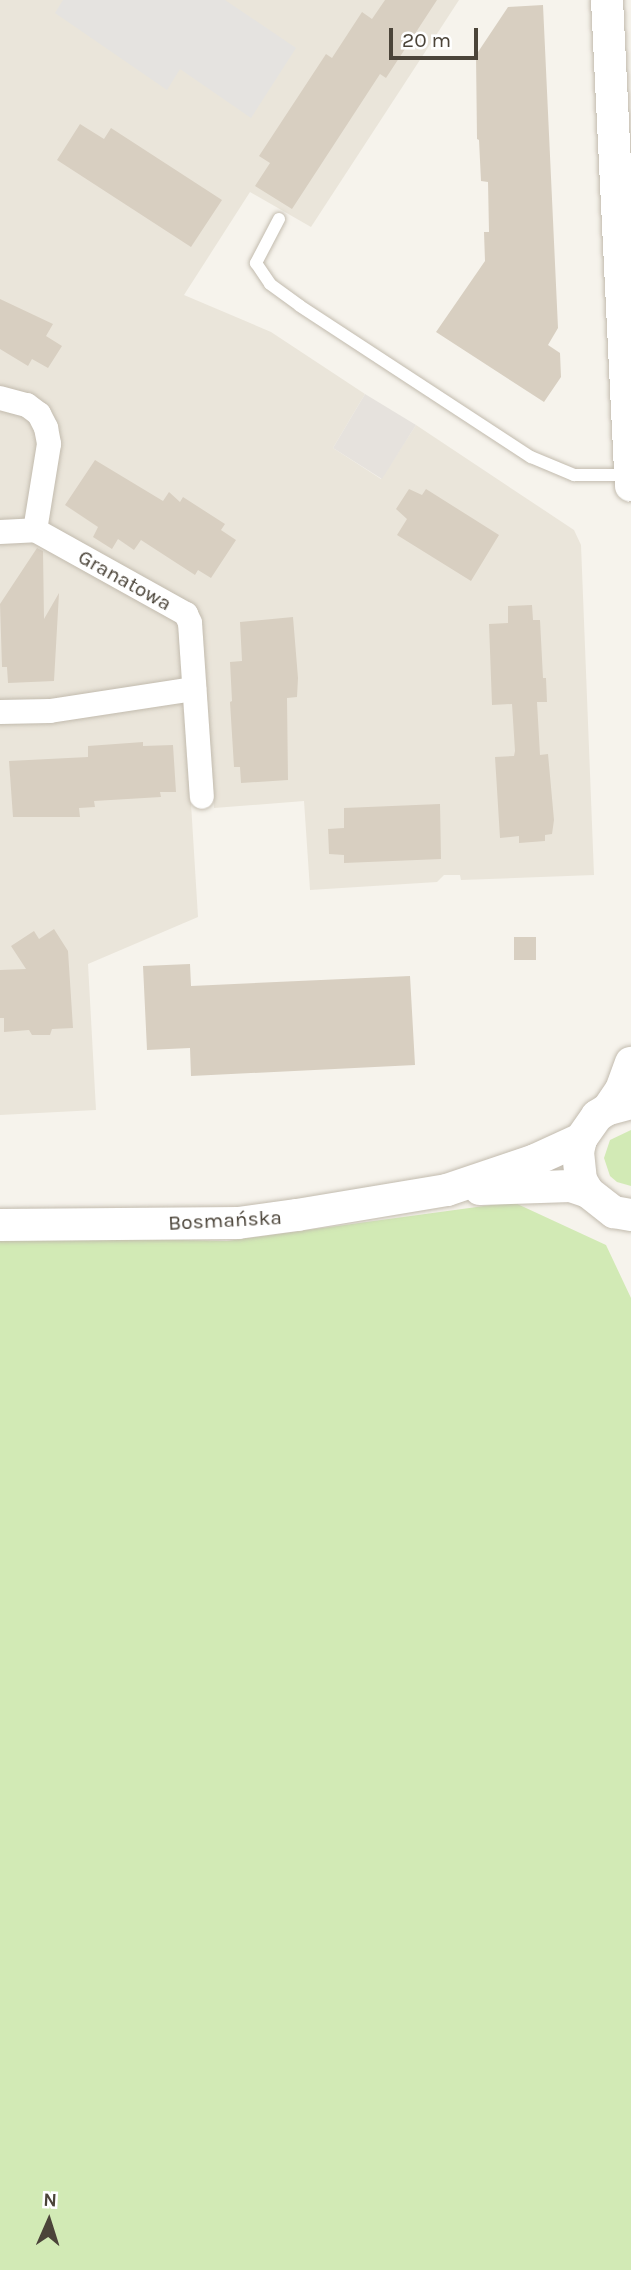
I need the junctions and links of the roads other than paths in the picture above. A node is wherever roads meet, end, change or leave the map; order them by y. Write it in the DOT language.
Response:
graph roads {
  1 [pos="607,0"];
  2 [pos="279,219"];
  3 [pos="628,370"];
  4 [pos="0,398"];
  5 [pos="631,475"];
  6 [pos="631,485"];
  7 [pos="35,530"];
  8 [pos="0,533"];
  9 [pos="194,689"];
  10 [pos="0,712"];
  11 [pos="202,797"];
  12 [pos="631,1062"];
  13 [pos="620,1106"];
  14 [pos="581,1139"];
  15 [pos="447,1190"];
  16 [pos="588,1192"];
  17 [pos="631,1215"];
  18 [pos="0,1225"];
  1 -- 3 [label="street"];
  2 -- 5 [label="lane"];
  3 -- 5 [label="street"];
  4 -- 7 [label="street"];
  5 -- 6 [label="street"];
  7 -- 8 [label="street"];
  7 -- 9 [label="street, Granatowa"];
  9 -- 10 [label="street"];
  9 -- 11 [label="street, Granatowa"];
  12 -- 13 [label="street"];
  13 -- 14 [label="street"];
  14 -- 15 [label="street, Bosmańska"];
  14 -- 16 [label="street"];
  15 -- 16 [label="street, Bosmańska"];
  15 -- 18 [label="street, Bosmańska"];
  16 -- 17 [label="street"];
}
